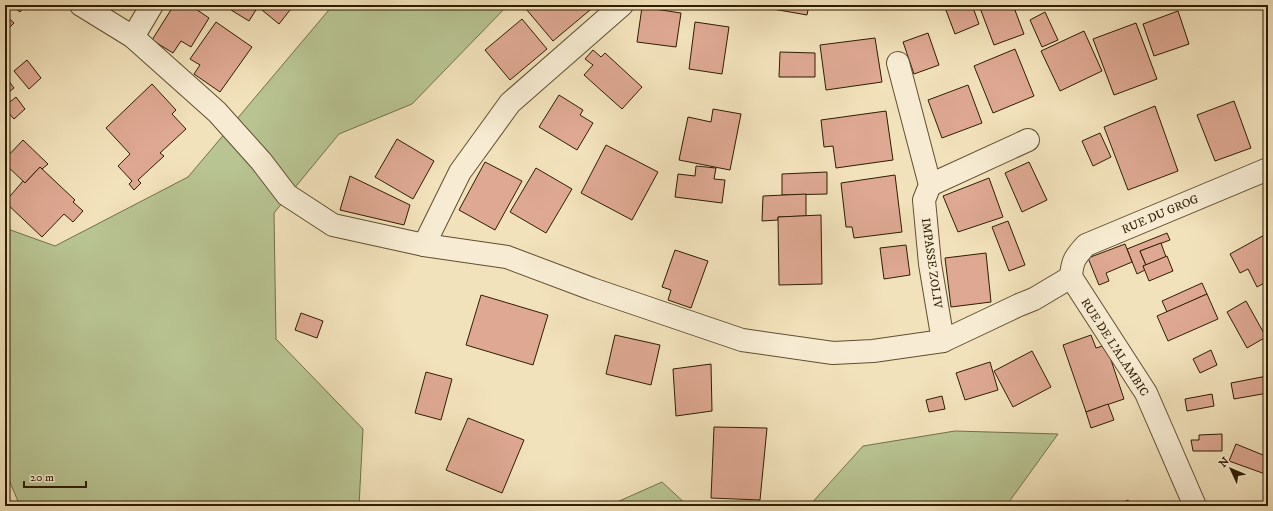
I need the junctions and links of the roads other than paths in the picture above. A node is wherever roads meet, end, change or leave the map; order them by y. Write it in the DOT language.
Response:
graph roads {
  1 [pos="81,5"];
  2 [pos="152,5"];
  3 [pos="622,5"];
  4 [pos="133,37"];
  5 [pos="898,63"];
  6 [pos="1028,140"];
  7 [pos="1268,169"];
  8 [pos="930,185"];
  9 [pos="424,245"];
  10 [pos="1071,277"];
  11 [pos="943,341"];
  12 [pos="1195,506"];
  1 -- 4 [label="street"];
  2 -- 4 [label="street"];
  3 -- 9 [label="street"];
  4 -- 9 [label="street"];
  5 -- 8 [label="street"];
  6 -- 8 [label="street"];
  7 -- 10 [label="street, RUE DU GROG"];
  8 -- 11 [label="street, IMPASSE ZOLIV"];
  9 -- 11 [label="street"];
  10 -- 11 [label="street"];
  10 -- 12 [label="street, RUE DE L'ALAMBIC"];
}
